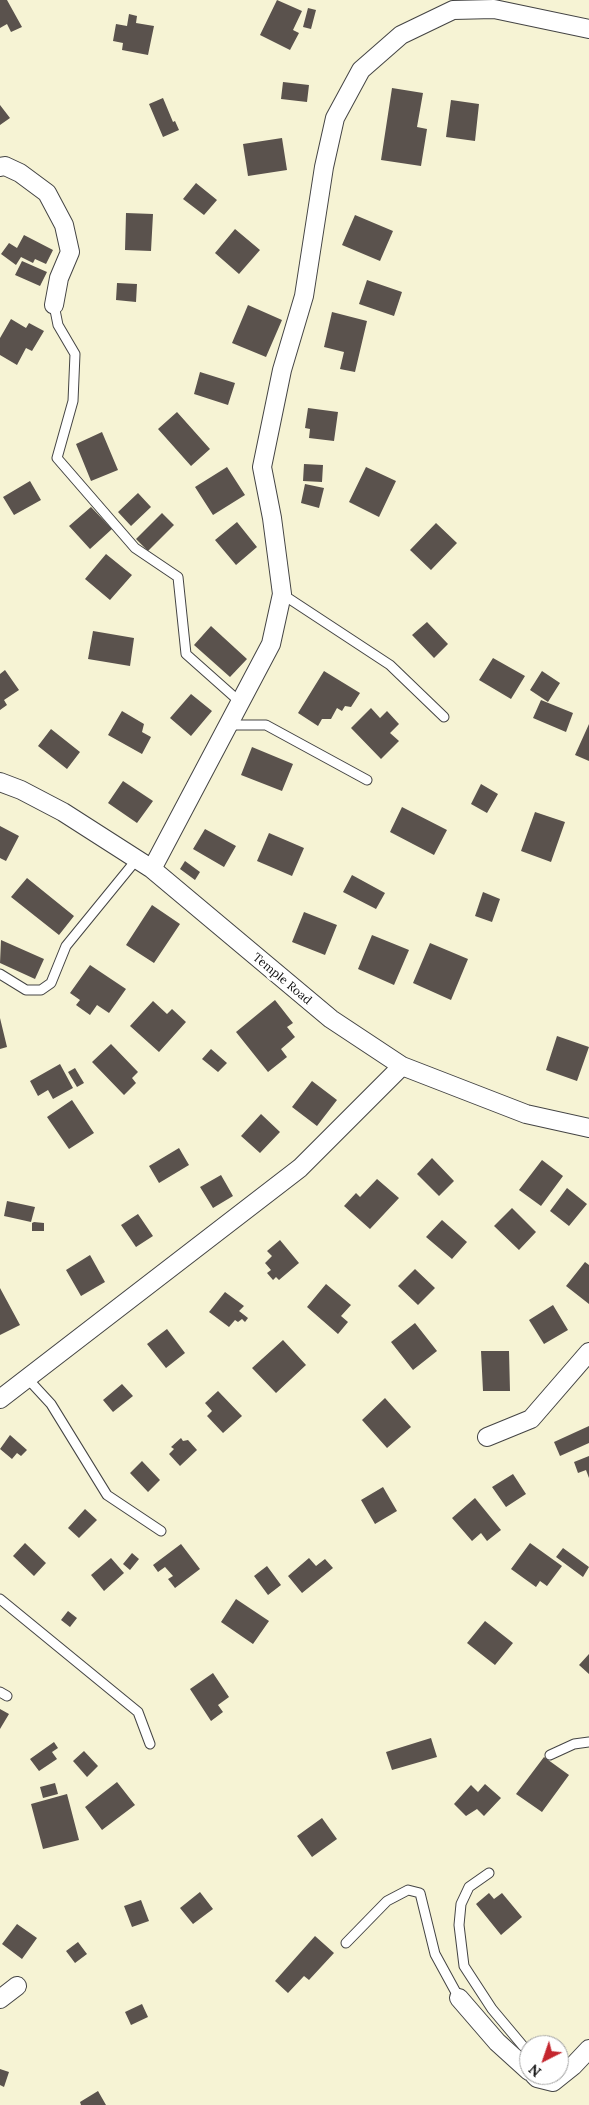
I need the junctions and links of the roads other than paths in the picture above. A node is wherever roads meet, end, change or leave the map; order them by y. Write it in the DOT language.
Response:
graph roads {
  1 [pos="589,30"];
  2 [pos="0,166"];
  3 [pos="54,304"];
  4 [pos="282,594"];
  5 [pos="240,702"];
  6 [pos="444,717"];
  7 [pos="228,725"];
  8 [pos="367,780"];
  9 [pos="0,782"];
  10 [pos="144,864"];
  11 [pos="0,974"];
  12 [pos="402,1066"];
  13 [pos="589,1128"];
  14 [pos="589,1352"];
  15 [pos="27,1378"];
  16 [pos="0,1399"];
  17 [pos="487,1436"];
  18 [pos="161,1531"];
  19 [pos="0,1599"];
  20 [pos="589,1742"];
  21 [pos="150,1744"];
  22 [pos="550,1755"];
  23 [pos="488,1873"];
  24 [pos="346,1943"];
  25 [pos="17,1986"];
  26 [pos="460,1998"];
  27 [pos="0,1999"];
  28 [pos="519,2041"];
  29 [pos="589,2049"];
  30 [pos="519,2062"];
  31 [pos="569,2063"];
  1 -- 4 [label="street"];
  2 -- 3 [label="street"];
  3 -- 5 [label="lane"];
  4 -- 5 [label="street"];
  4 -- 6 [label="lane"];
  5 -- 7 [label="street"];
  7 -- 8 [label="lane"];
  7 -- 10 [label="street"];
  9 -- 10 [label="street, Temple Road"];
  10 -- 11 [label="lane"];
  10 -- 12 [label="street, Temple Road"];
  12 -- 13 [label="street, Temple Road"];
  12 -- 15 [label="street"];
  14 -- 17 [label="street"];
  15 -- 16 [label="street"];
  15 -- 18 [label="lane"];
  19 -- 21 [label="lane"];
  20 -- 22 [label="lane"];
  23 -- 28 [label="lane"];
  24 -- 26 [label="lane"];
  25 -- 27 [label="street"];
  26 -- 30 [label="street"];
  29 -- 31 [label="street"];
}
